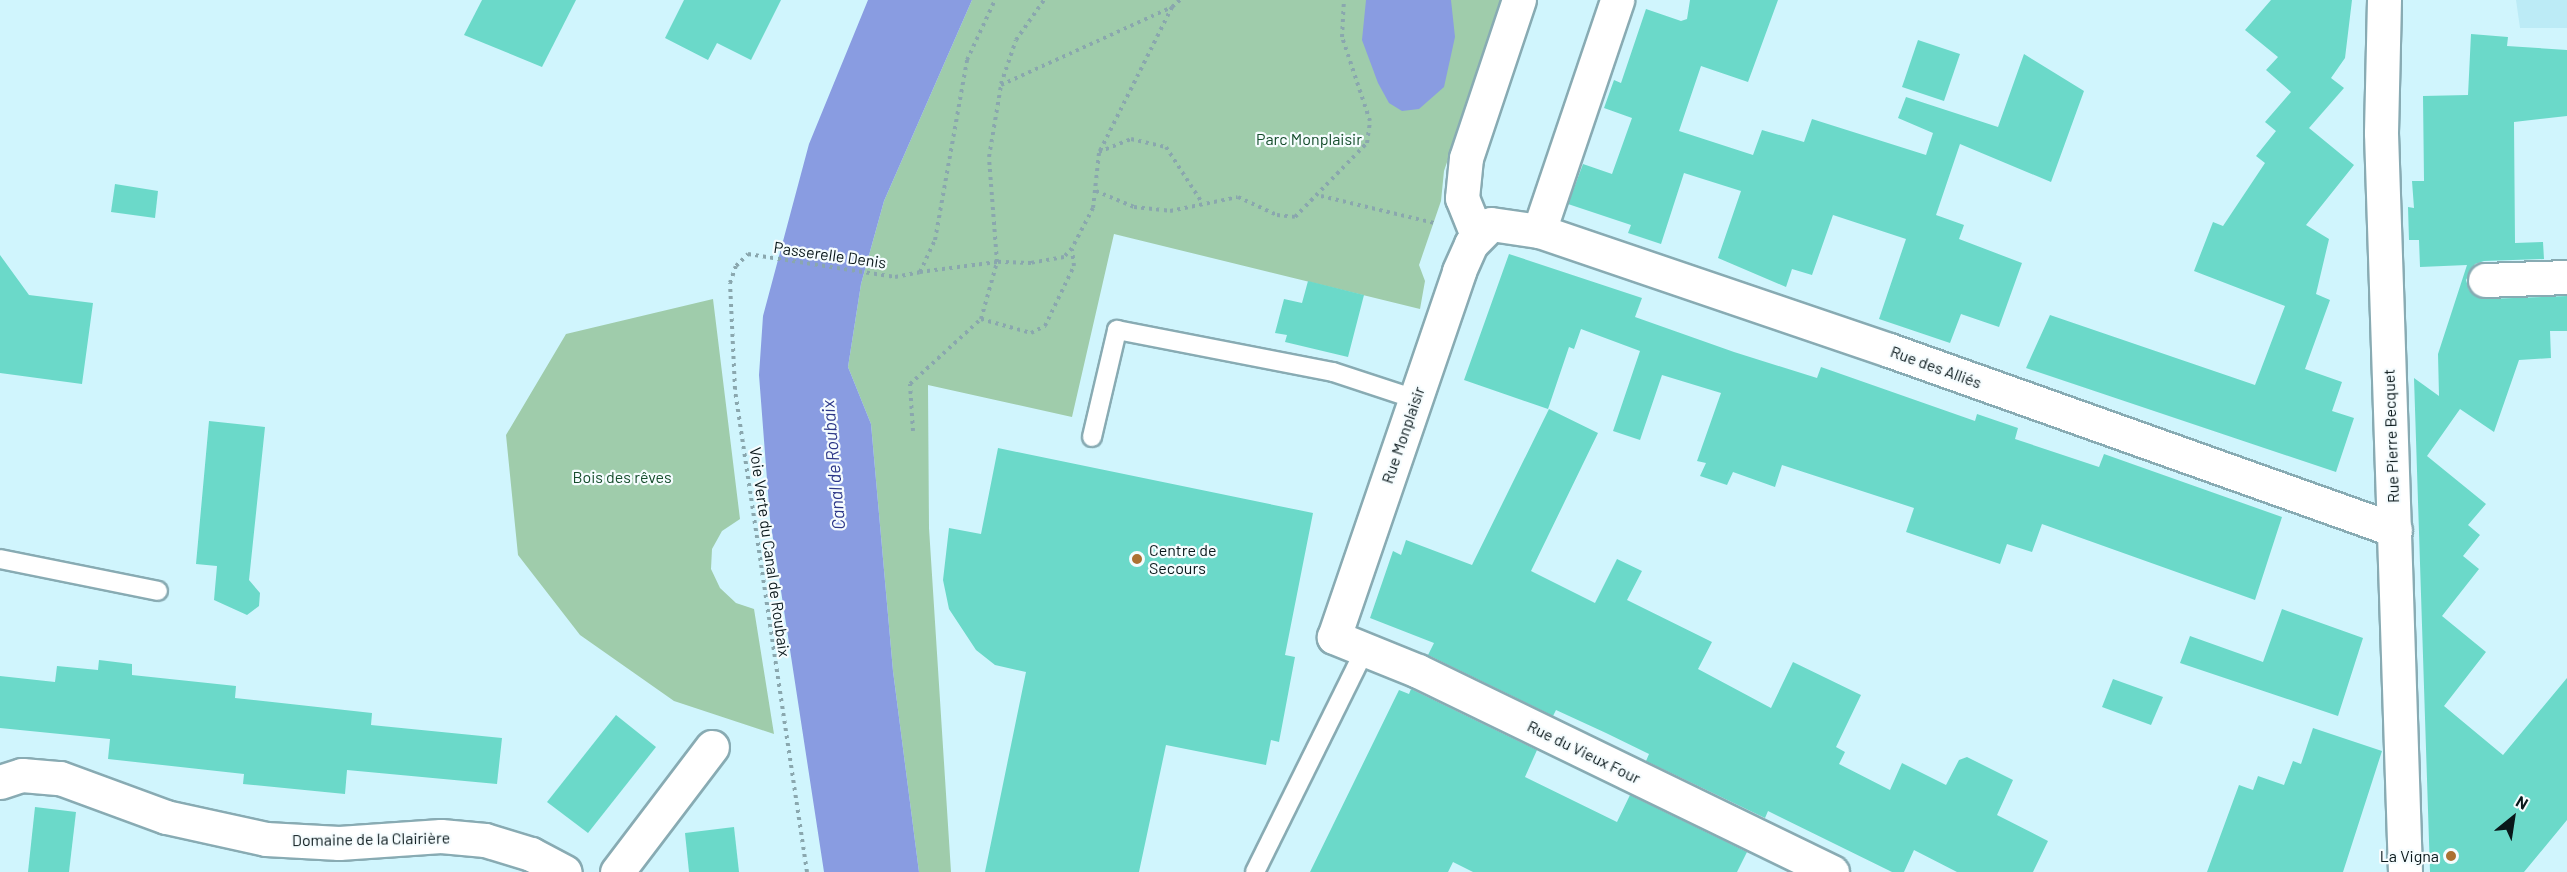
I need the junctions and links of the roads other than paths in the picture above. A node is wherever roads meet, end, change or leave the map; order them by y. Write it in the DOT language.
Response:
graph roads {
  1 [pos="1519,0"];
  2 [pos="1617,0"];
  3 [pos="2385,0"];
  4 [pos="1539,231"];
  5 [pos="1477,235"];
  6 [pos="2567,277"];
  7 [pos="2485,280"];
  8 [pos="1415,399"];
  9 [pos="1092,437"];
  10 [pos="2395,530"];
  11 [pos="0,560"];
  12 [pos="158,591"];
  13 [pos="1334,637"];
  14 [pos="1365,649"];
  15 [pos="712,747"];
  16 [pos="0,782"];
  17 [pos="566,872"];
  18 [pos="616,872"];
  19 [pos="1255,872"];
  20 [pos="1832,872"];
  21 [pos="2405,872"];
  1 -- 5 [label="street"];
  2 -- 4 [label="street"];
  3 -- 10 [label="street, Rue Pierre Becquet"];
  4 -- 5 [label="street, Rue des Alliés"];
  4 -- 10 [label="street, Rue des Alliés"];
  5 -- 8 [label="street, Rue Monplaisir"];
  6 -- 7 [label="street"];
  8 -- 9 [label="lane"];
  8 -- 13 [label="street, Rue Monplaisir"];
  10 -- 21 [label="street, Rue Pierre Becquet"];
  11 -- 12 [label="lane"];
  13 -- 14 [label="street, Rue du Vieux Four"];
  14 -- 19 [label="lane"];
  14 -- 20 [label="street, Rue du Vieux Four"];
  15 -- 18 [label="street"];
  16 -- 17 [label="street, Domaine de la Clairière"];
}
